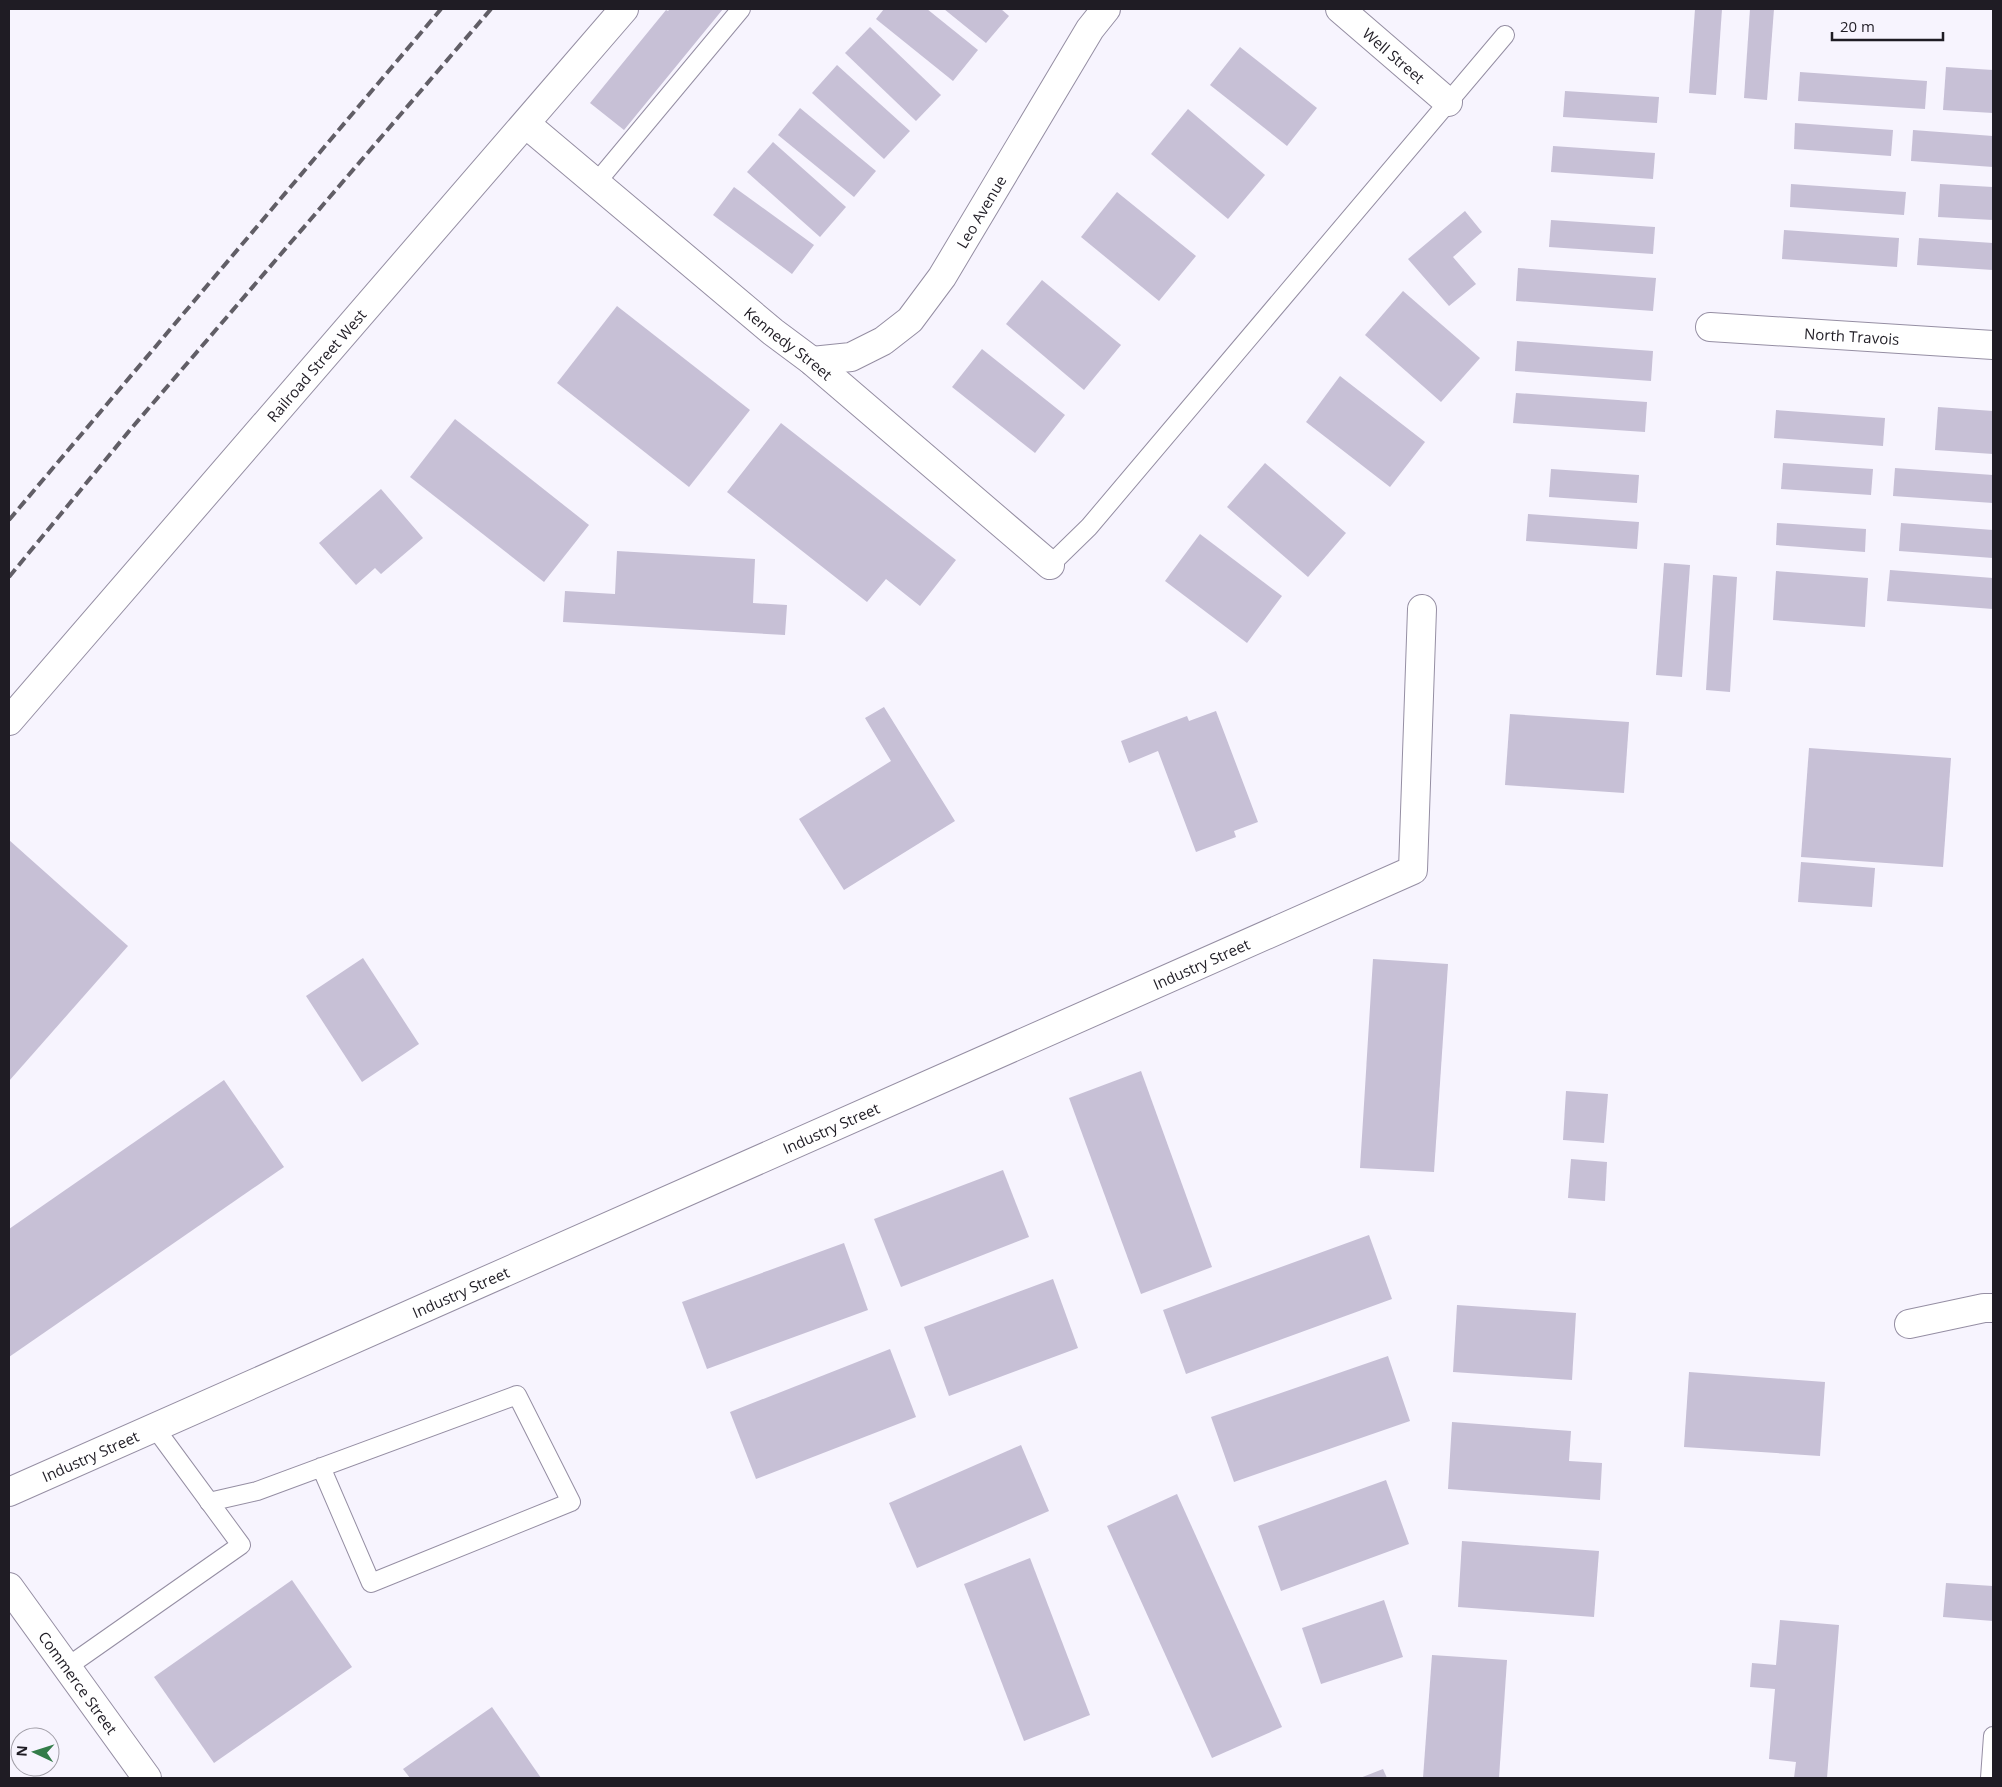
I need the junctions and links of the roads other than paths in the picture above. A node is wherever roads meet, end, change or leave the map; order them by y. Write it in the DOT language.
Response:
graph roads {
  1 [pos="624,9"];
  2 [pos="741,9"];
  3 [pos="1106,9"];
  4 [pos="1340,9"];
  5 [pos="1505,35"];
  6 [pos="1448,102"];
  7 [pos="526,124"];
  8 [pos="596,183"];
  9 [pos="1710,327"];
  10 [pos="1993,345"];
  11 [pos="812,361"];
  12 [pos="1050,565"];
  13 [pos="1422,609"];
  14 [pos="9,721"];
  15 [pos="1993,1308"];
  16 [pos="1909,1324"];
  17 [pos="155,1428"];
  18 [pos="321,1467"];
  19 [pos="9,1492"];
  20 [pos="208,1502"];
  21 [pos="9,1587"];
  22 [pos="67,1667"];
  23 [pos="1993,1736"];
  24 [pos="147,1778"];
  25 [pos="1990,1778"];
  1 -- 7 [label="street, Railroad Street West"];
  2 -- 8 [label="lane"];
  3 -- 11 [label="street, Leo Avenue"];
  4 -- 6 [label="street, Well Street"];
  5 -- 6 [label="lane"];
  6 -- 12 [label="lane"];
  7 -- 8 [label="street, Kennedy Street"];
  7 -- 14 [label="street, Railroad Street West"];
  8 -- 11 [label="street, Kennedy Street"];
  9 -- 10 [label="street, North Travois"];
  11 -- 12 [label="street, Kennedy Street"];
  13 -- 17 [label="street, Industry Street"];
  15 -- 16 [label="street"];
  17 -- 19 [label="street, Industry Street"];
  17 -- 20 [label="lane"];
  18 -- 18 [label="lane"];
  18 -- 20 [label="lane"];
  20 -- 22 [label="lane"];
  21 -- 22 [label="street, Commerce Street"];
  22 -- 24 [label="street, Commerce Street"];
  23 -- 25 [label="lane"];
}
